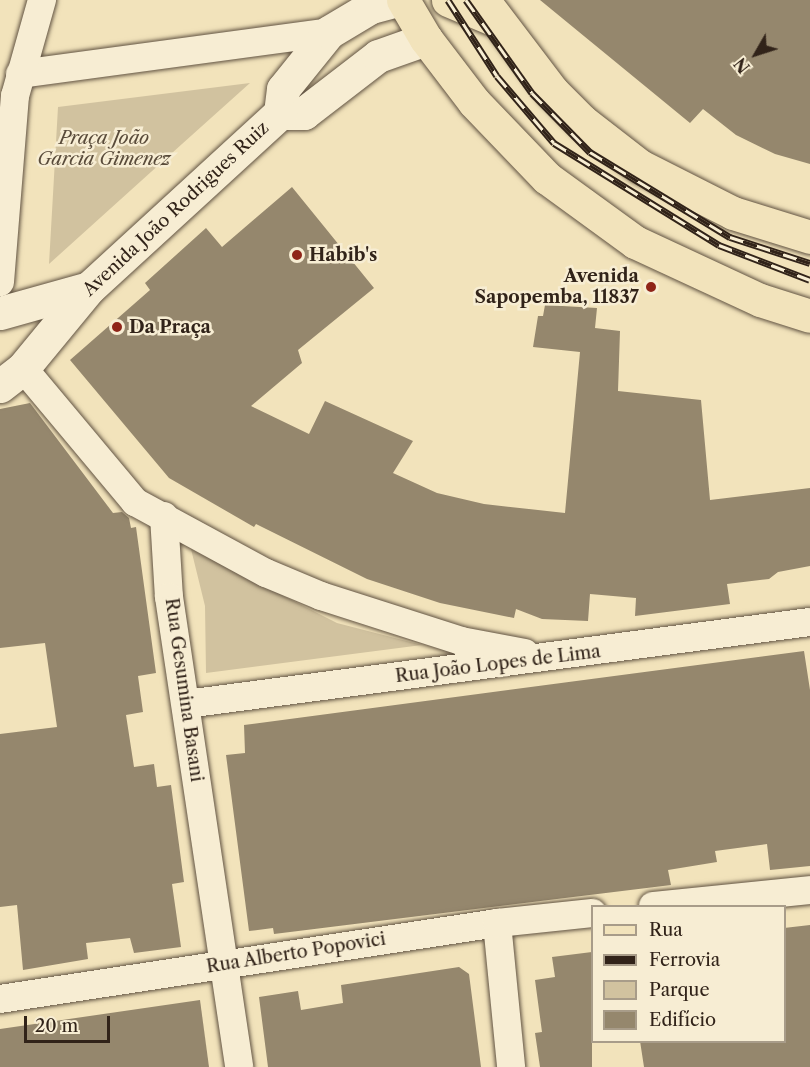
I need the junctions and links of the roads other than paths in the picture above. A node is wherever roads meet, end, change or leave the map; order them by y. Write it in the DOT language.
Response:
graph roads {
  1 [pos="42,0"];
  2 [pos="398,0"];
  3 [pos="403,0"];
  4 [pos="447,0"];
  5 [pos="491,11"];
  6 [pos="329,32"];
  7 [pos="426,39"];
  8 [pos="20,75"];
  9 [pos="280,112"];
  10 [pos="810,237"];
  11 [pos="0,282"];
  12 [pos="89,288"];
  13 [pos="0,313"];
  14 [pos="810,316"];
  15 [pos="12,377"];
  16 [pos="164,516"];
  17 [pos="810,622"];
  18 [pos="549,658"];
  19 [pos="186,704"];
  20 [pos="810,890"];
  21 [pos="663,905"];
  22 [pos="591,913"];
  23 [pos="497,923"];
  24 [pos="225,964"];
  25 [pos="0,999"];
  26 [pos="239,1067"];
  27 [pos="511,1067"];
  1 -- 8 [label="street"];
  2 -- 6 [label="street"];
  3 -- 7 [label="main road"];
  4 -- 5 [label="main road"];
  5 -- 10 [label="main road"];
  6 -- 8 [label="street"];
  6 -- 9 [label="street, Avenida João Rodrigues Ruiz"];
  7 -- 9 [label="street, Avenida João Rodrigues Ruiz"];
  7 -- 14 [label="main road"];
  8 -- 11 [label="street"];
  9 -- 12 [label="street, Avenida João Rodrigues Ruiz"];
  12 -- 13 [label="street"];
  12 -- 15 [label="street, Avenida João Rodrigues Ruiz"];
  15 -- 16 [label="street"];
  16 -- 18 [label="street"];
  16 -- 19 [label="street, Rua Gesumina Basani"];
  17 -- 18 [label="street, Rua João Lopes de Lima"];
  18 -- 19 [label="street, Rua João Lopes de Lima"];
  19 -- 24 [label="street, Rua Gesumina Basani"];
  20 -- 21 [label="street"];
  22 -- 23 [label="street, Rua Alberto Popovici"];
  23 -- 24 [label="street, Rua Alberto Popovici"];
  23 -- 27 [label="street"];
  24 -- 25 [label="street, Rua Alberto Popovici"];
  24 -- 26 [label="street, Rua Gesumina Basani"];
}
